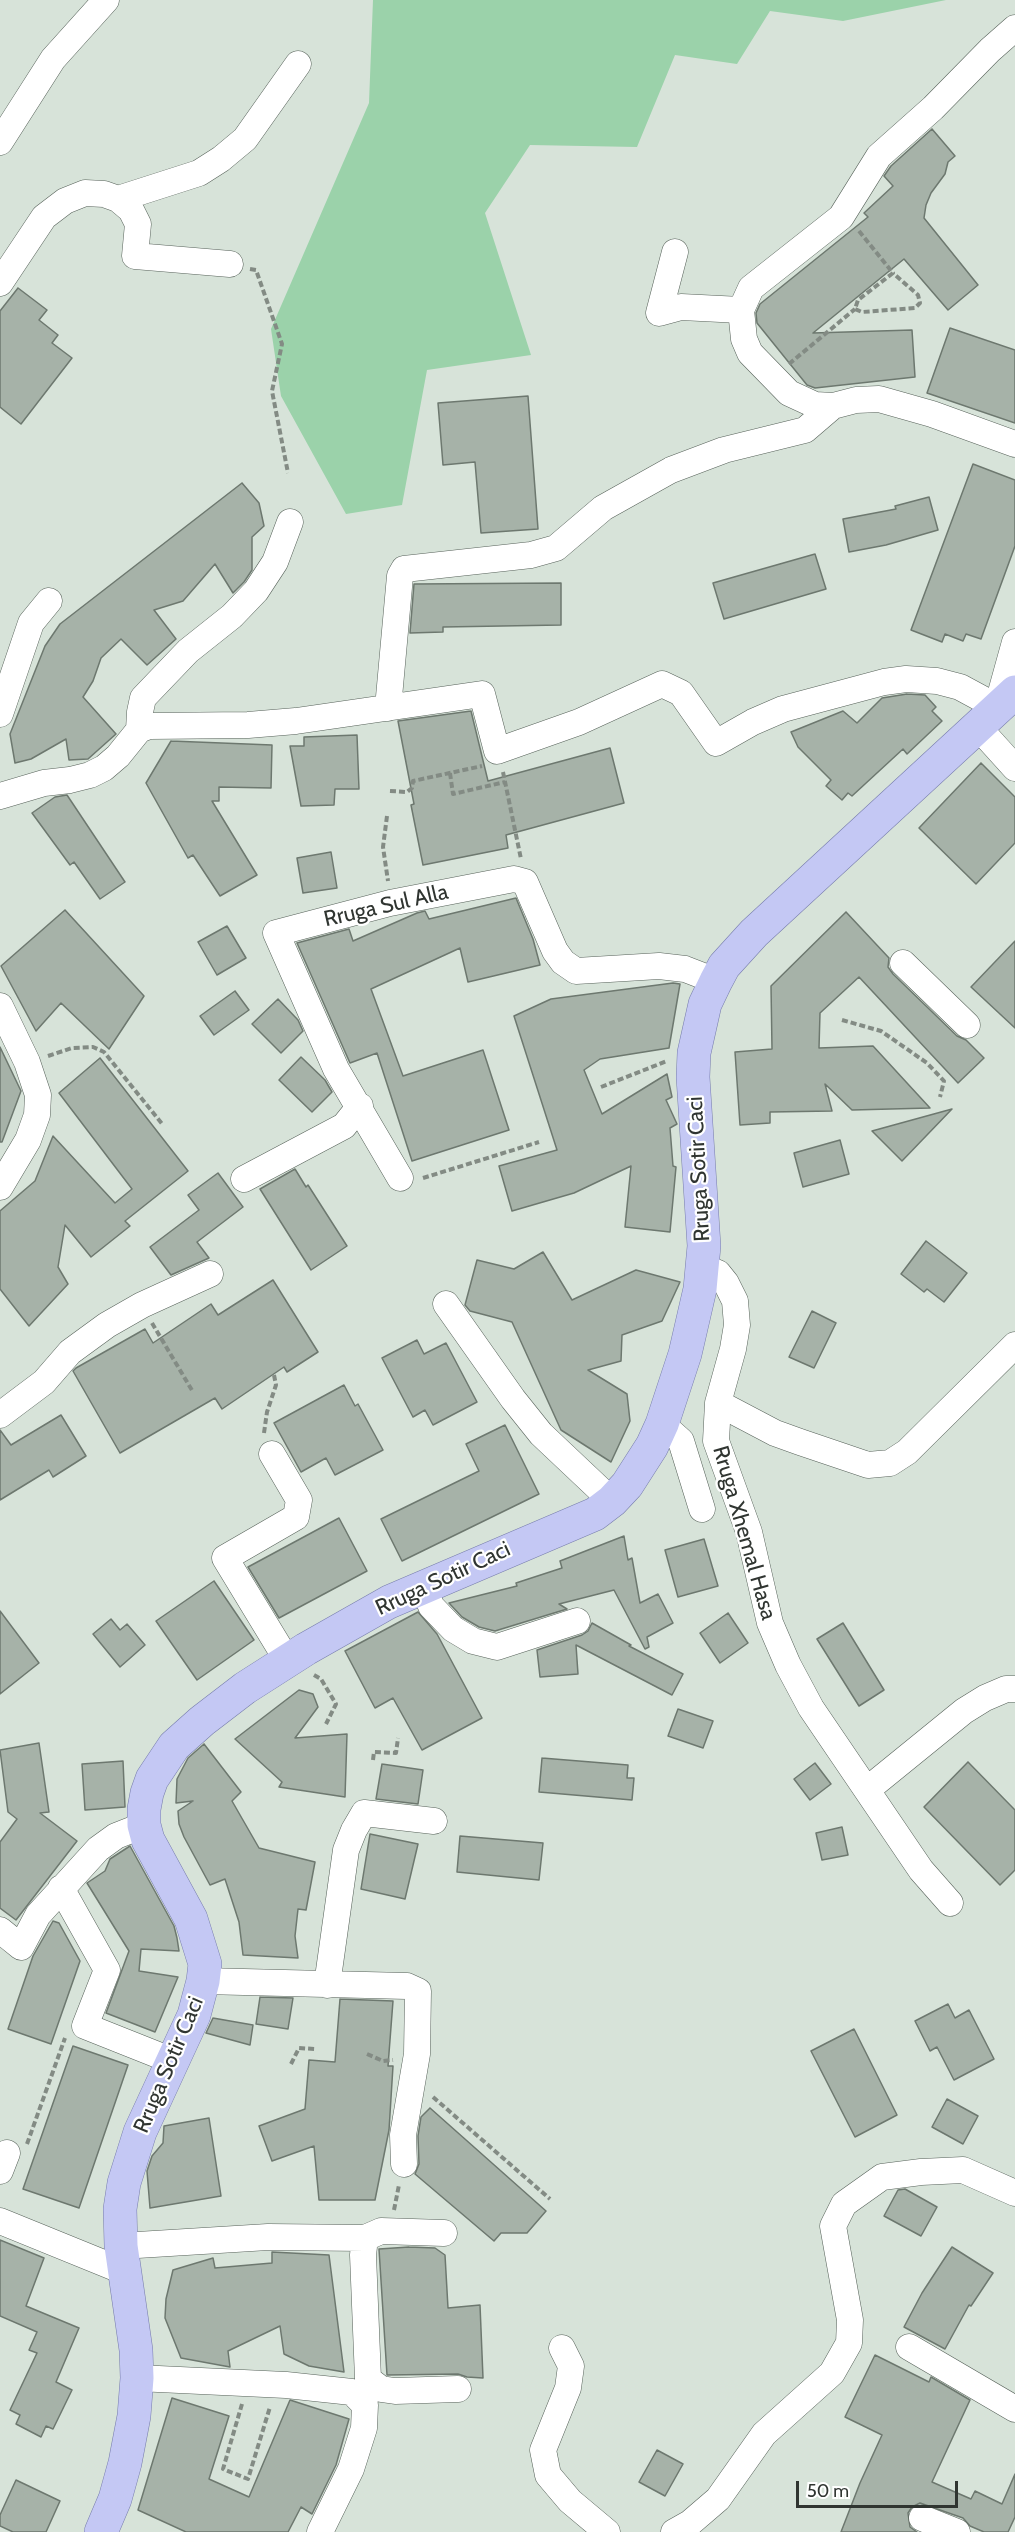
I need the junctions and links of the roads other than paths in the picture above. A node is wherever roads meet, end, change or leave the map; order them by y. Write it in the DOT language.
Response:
graph roads {
  1 [pos="106,0"];
  2 [pos="1015,28"];
  3 [pos="298,64"];
  4 [pos="0,142"];
  5 [pos="118,199"];
  6 [pos="675,252"];
  7 [pos="230,264"];
  8 [pos="0,283"];
  9 [pos="741,310"];
  10 [pos="834,406"];
  11 [pos="1015,444"];
  12 [pos="290,522"];
  13 [pos="49,601"];
  14 [pos="1015,642"];
  15 [pos="996,709"];
  16 [pos="0,714"];
  17 [pos="382,717"];
  18 [pos="139,730"];
  19 [pos="1015,768"];
  20 [pos="0,796"];
  21 [pos="903,963"];
  22 [pos="716,981"];
  23 [pos="0,1006"];
  24 [pos="967,1025"];
  25 [pos="360,1106"];
  26 [pos="400,1178"];
  27 [pos="244,1179"];
  28 [pos="0,1187"];
  29 [pos="703,1267"];
  30 [pos="210,1274"];
  31 [pos="446,1304"];
  32 [pos="1015,1345"];
  33 [pos="718,1403"];
  34 [pos="0,1415"];
  35 [pos="662,1424"];
  36 [pos="268,1446"];
  37 [pos="612,1501"];
  38 [pos="702,1509"];
  39 [pos="424,1587"];
  40 [pos="577,1621"];
  41 [pos="287,1660"];
  42 [pos="1015,1689"];
  43 [pos="868,1789"];
  44 [pos="434,1821"];
  45 [pos="144,1825"];
  46 [pos="61,1888"];
  47 [pos="950,1903"];
  48 [pos="0,1930"];
  49 [pos="203,1981"];
  50 [pos="327,1985"];
  51 [pos="173,2061"];
  52 [pos="404,2164"];
  53 [pos="1015,2193"];
  54 [pos="0,2221"];
  55 [pos="444,2233"];
  56 [pos="377,2235"];
  57 [pos="122,2258"];
  58 [pos="909,2347"];
  59 [pos="562,2348"];
  60 [pos="137,2378"];
  61 [pos="368,2379"];
  62 [pos="281,2384"];
  63 [pos="458,2389"];
  64 [pos="1015,2409"];
  65 [pos="922,2518"];
  66 [pos="101,2532"];
  67 [pos="320,2532"];
  68 [pos="607,2532"];
  69 [pos="674,2532"];
  70 [pos="957,2532"];
  1 -- 4 [label="street"];
  2 -- 9 [label="street"];
  3 -- 5 [label="street"];
  5 -- 7 [label="street"];
  5 -- 8 [label="street"];
  6 -- 9 [label="street"];
  9 -- 10 [label="street"];
  10 -- 11 [label="street"];
  10 -- 17 [label="street"];
  12 -- 18 [label="street"];
  13 -- 16 [label="street"];
  14 -- 15 [label="street"];
  15 -- 17 [label="street"];
  15 -- 19 [label="street"];
  15 -- 22 [label="main road, Rruga Sotir Caci"];
  17 -- 18 [label="street"];
  18 -- 20 [label="street"];
  21 -- 24 [label="street"];
  22 -- 25 [label="street, Rruga Sul Alla"];
  22 -- 29 [label="main road, Rruga Sotir Caci"];
  23 -- 28 [label="street"];
  25 -- 26 [label="street, Rruga Sul Alla"];
  25 -- 27 [label="street"];
  29 -- 33 [label="street, Rruga Xhemal Hasa"];
  29 -- 35 [label="main road, Rruga Sotir Caci"];
  30 -- 34 [label="street"];
  31 -- 37 [label="street"];
  32 -- 33 [label="street"];
  33 -- 43 [label="street, Rruga Xhemal Hasa"];
  35 -- 37 [label="main road, Rruga Sotir Caci"];
  35 -- 38 [label="street"];
  36 -- 41 [label="street"];
  37 -- 39 [label="main road, Rruga Sotir Caci"];
  39 -- 40 [label="street"];
  39 -- 41 [label="main road, Rruga Sotir Caci"];
  41 -- 45 [label="main road, Rruga Sotir Caci"];
  42 -- 43 [label="street"];
  43 -- 47 [label="street, Rruga Xhemal Hasa"];
  44 -- 50 [label="street"];
  45 -- 46 [label="street"];
  45 -- 49 [label="main road, Rruga Sotir Caci"];
  46 -- 48 [label="street"];
  46 -- 51 [label="street"];
  49 -- 50 [label="street"];
  49 -- 51 [label="main road, Rruga Sotir Caci"];
  50 -- 52 [label="street"];
  51 -- 57 [label="main road, Rruga Sotir Caci"];
  53 -- 69 [label="street"];
  54 -- 57 [label="street"];
  55 -- 56 [label="street"];
  56 -- 57 [label="street"];
  56 -- 61 [label="street"];
  57 -- 60 [label="main road, Rruga Sotir Caci"];
  58 -- 64 [label="street"];
  59 -- 68 [label="street"];
  60 -- 62 [label="street"];
  60 -- 66 [label="main road, Rruga Sotir Caci"];
  61 -- 62 [label="street"];
  61 -- 63 [label="street"];
  62 -- 67 [label="street"];
  65 -- 70 [label="street"];
}
